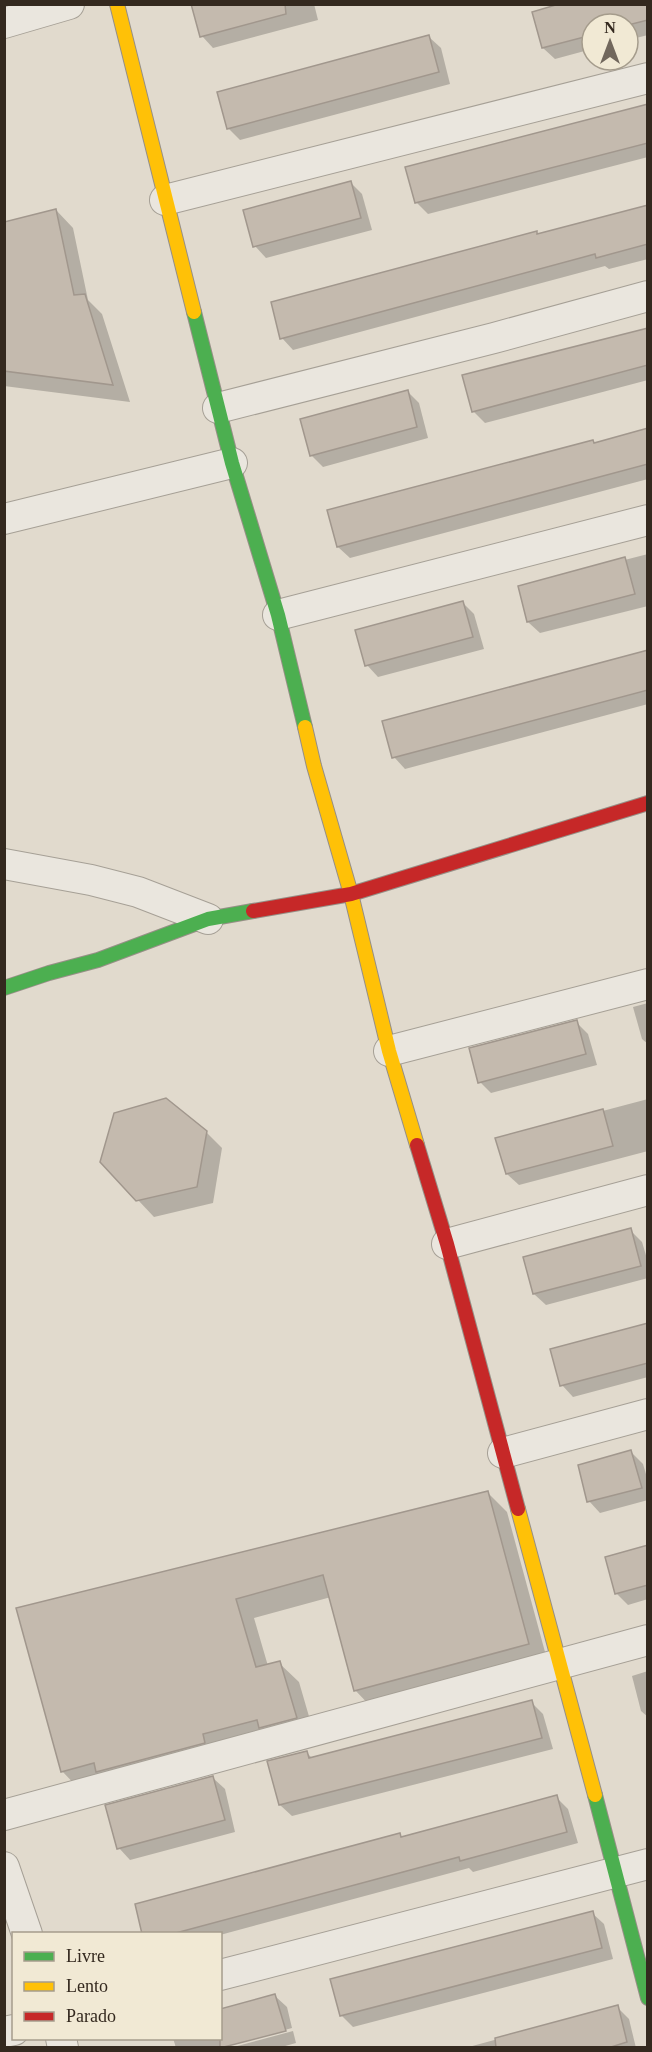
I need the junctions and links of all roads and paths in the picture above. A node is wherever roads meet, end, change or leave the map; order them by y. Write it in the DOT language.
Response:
graph roads {
  1 [pos="69,4"];
  2 [pos="117,4"];
  3 [pos="4,23"];
  4 [pos="648,78"];
  5 [pos="165,200"];
  6 [pos="648,296"];
  7 [pos="218,408"];
  8 [pos="232,463"];
  9 [pos="4,519"];
  10 [pos="648,520"];
  11 [pos="278,615"];
  12 [pos="648,803"];
  13 [pos="4,864"];
  14 [pos="351,894"];
  15 [pos="208,919"];
  16 [pos="648,984"];
  17 [pos="4,988"];
  18 [pos="389,1051"];
  19 [pos="648,1190"];
  20 [pos="447,1244"];
  21 [pos="648,1414"];
  22 [pos="503,1453"];
  23 [pos="648,1640"];
  24 [pos="559,1663"];
  25 [pos="4,1815"];
  26 [pos="648,1864"];
  27 [pos="4,1867"];
  28 [pos="616,1872"];
  29 [pos="26,1932"];
  30 [pos="222,1974"];
  31 [pos="648,1998"];
  1 -- 3 [label="street"];
  2 -- 5 [label="street"];
  4 -- 5 [label="street"];
  5 -- 7 [label="street"];
  6 -- 7 [label="street"];
  7 -- 8 [label="street"];
  8 -- 9 [label="street"];
  8 -- 11 [label="street"];
  10 -- 11 [label="street"];
  11 -- 14 [label="street"];
  12 -- 14 [label="street"];
  13 -- 15 [label="street"];
  14 -- 15 [label="street"];
  14 -- 18 [label="street"];
  15 -- 17 [label="street"];
  16 -- 18 [label="street"];
  18 -- 20 [label="street"];
  19 -- 20 [label="street"];
  20 -- 22 [label="street"];
  21 -- 22 [label="street"];
  22 -- 24 [label="street"];
  23 -- 24 [label="street"];
  24 -- 25 [label="street"];
  24 -- 28 [label="street"];
  26 -- 28 [label="street"];
  27 -- 29 [label="street"];
  28 -- 30 [label="street"];
  28 -- 31 [label="street"];
}
